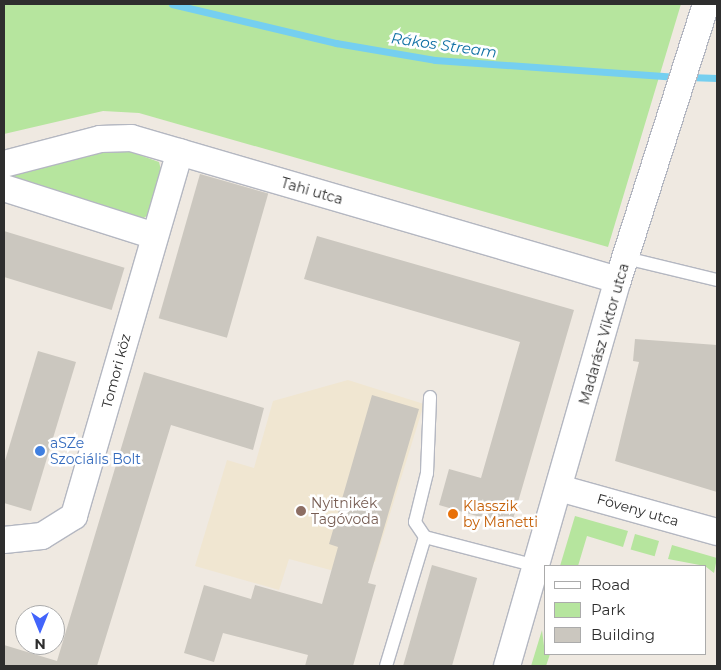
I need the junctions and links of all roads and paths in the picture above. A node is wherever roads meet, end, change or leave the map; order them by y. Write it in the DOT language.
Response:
graph roads {
  1 [pos="706,4"];
  2 [pos="180,152"];
  3 [pos="4,164"];
  4 [pos="4,188"];
  5 [pos="154,236"];
  6 [pos="622,269"];
  7 [pos="717,280"];
  8 [pos="430,397"];
  9 [pos="559,488"];
  10 [pos="717,532"];
  11 [pos="424,537"];
  12 [pos="4,540"];
  13 [pos="536,566"];
  14 [pos="386,666"];
  15 [pos="508,666"];
  1 -- 6 [label="street, Madarász Viktor utca"];
  2 -- 3 [label="street, Tahi utca"];
  2 -- 5 [label="street, Tomori köz"];
  2 -- 6 [label="street, Tahi utca"];
  4 -- 5 [label="street"];
  5 -- 12 [label="street, Tomori köz"];
  6 -- 7 [label="lane"];
  6 -- 9 [label="street, Madarász Viktor utca"];
  8 -- 11 [label="lane"];
  9 -- 10 [label="street, Föveny utca"];
  9 -- 13 [label="street, Madarász Viktor utca"];
  11 -- 13 [label="lane"];
  11 -- 14 [label="lane"];
  13 -- 15 [label="street, Madarász Viktor utca"];
}
